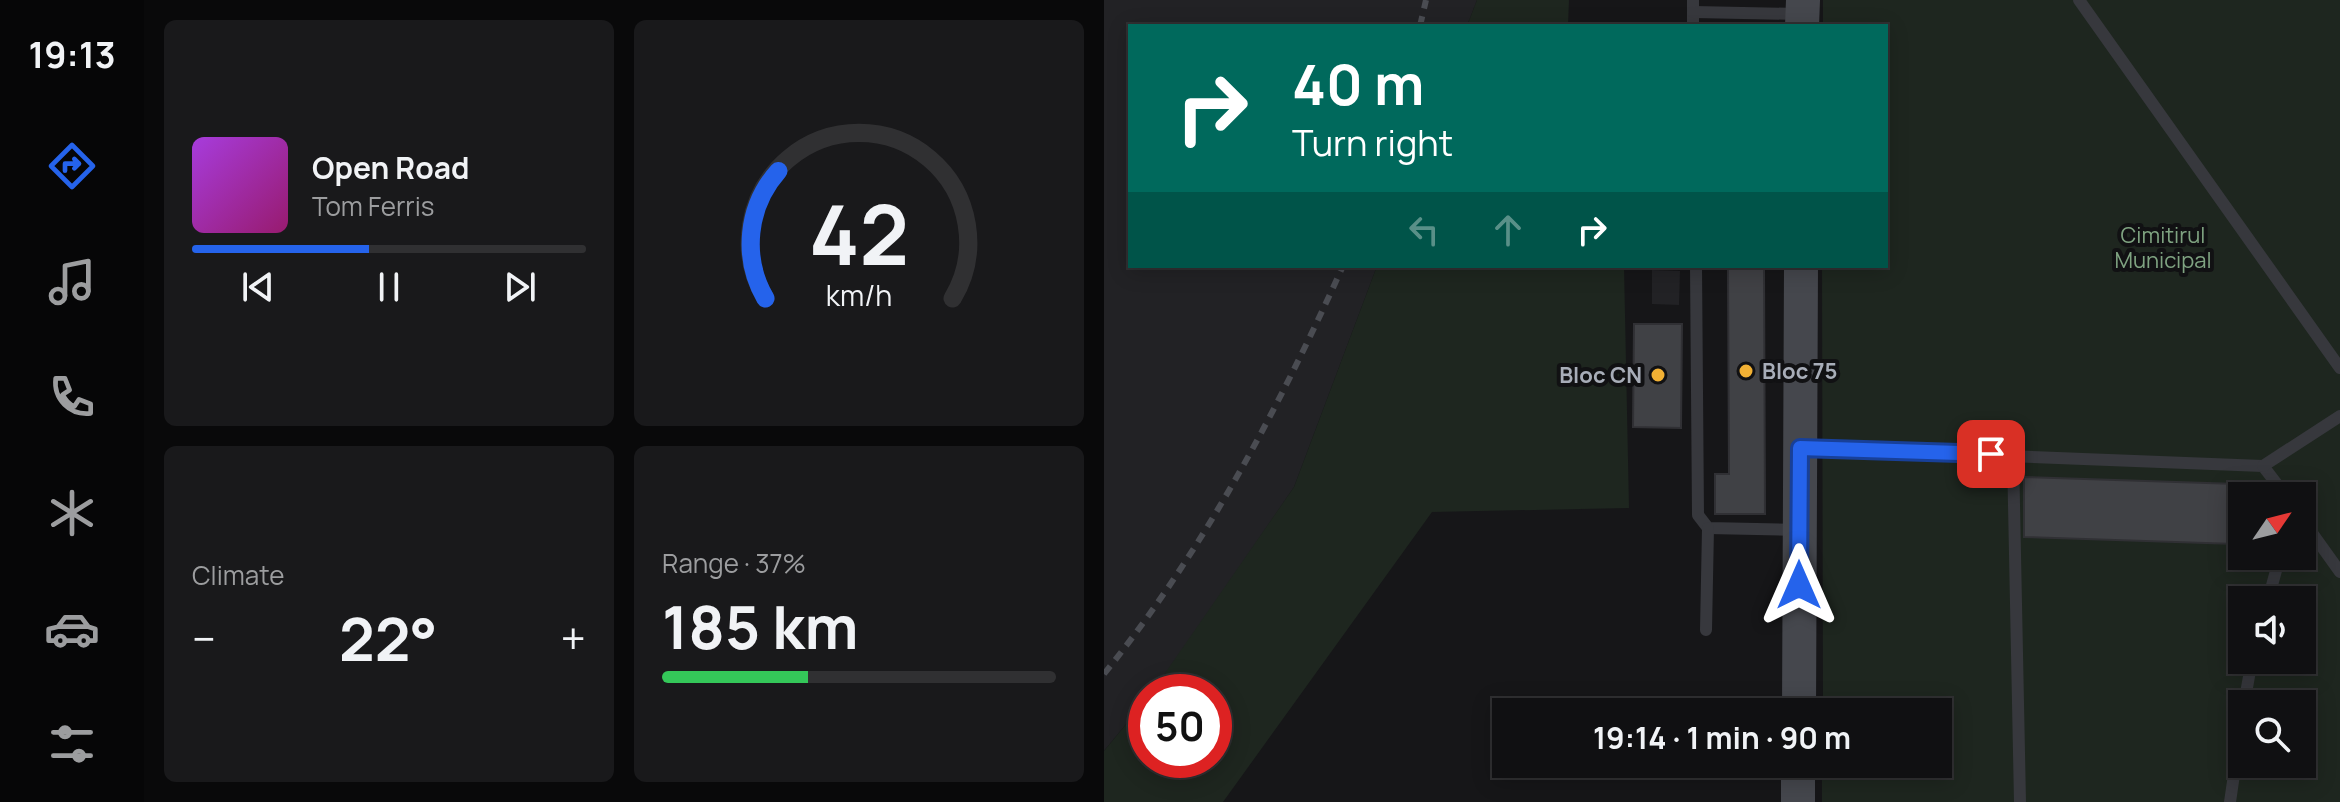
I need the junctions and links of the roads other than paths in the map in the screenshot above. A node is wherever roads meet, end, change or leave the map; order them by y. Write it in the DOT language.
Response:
graph roads {
  1 [pos="2079,0"];
  2 [pos="1693,13"];
  3 [pos="1803,14"];
  4 [pos="1696,268"];
  5 [pos="1801,268"];
  6 [pos="2340,368"];
  7 [pos="2340,416"];
  8 [pos="1800,448"];
  9 [pos="2013,455"];
  10 [pos="2263,466"];
  11 [pos="2275,482"];
  12 [pos="1708,528"];
  13 [pos="1799,530"];
  14 [pos="2316,539"];
  15 [pos="2340,572"];
  16 [pos="1706,630"];
  17 [pos="1799,698"];
  18 [pos="1798,778"];
  19 [pos="2234,778"];
  20 [pos="1798,802"];
  21 [pos="2020,802"];
  22 [pos="2230,802"];
  1 -- 6 [label="lane"];
  2 -- 3 [label="lane"];
  4 -- 12 [label="lane"];
  5 -- 8 [label="main road"];
  7 -- 10 [label="lane"];
  8 -- 9 [label="lane"];
  8 -- 13 [label="main road"];
  9 -- 10 [label="lane"];
  9 -- 21 [label="lane"];
  10 -- 11 [label="lane"];
  12 -- 13 [label="lane"];
  12 -- 16 [label="lane"];
  13 -- 17 [label="main road"];
  14 -- 15 [label="lane"];
  18 -- 20 [label="main road"];
  19 -- 22 [label="lane"];
}
